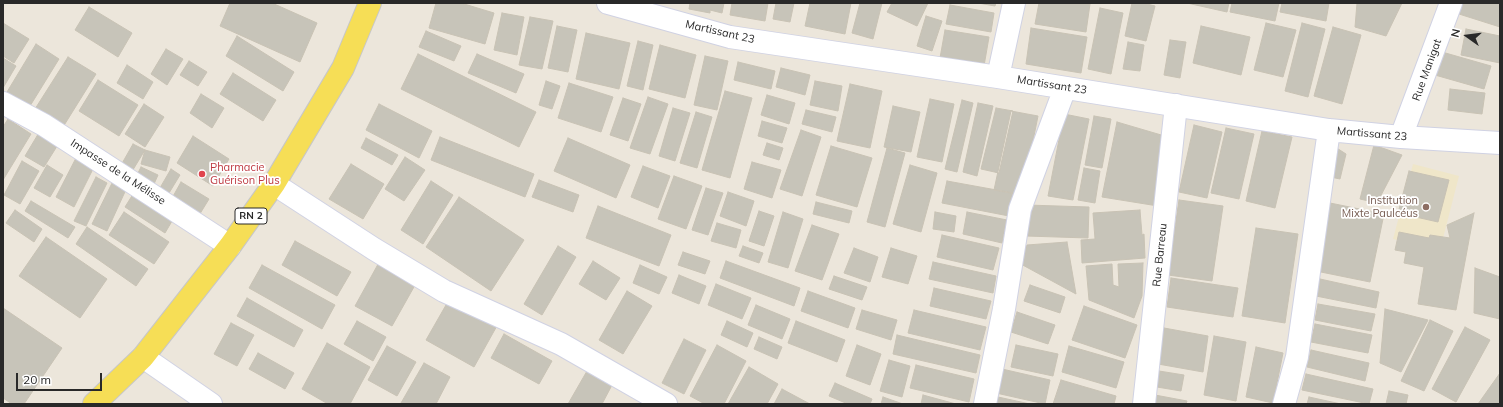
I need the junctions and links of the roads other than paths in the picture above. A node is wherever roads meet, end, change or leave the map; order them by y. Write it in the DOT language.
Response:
graph roads {
  1 [pos="370,3"];
  2 [pos="608,3"];
  3 [pos="1014,3"];
  4 [pos="1451,3"];
  5 [pos="998,77"];
  6 [pos="1065,88"];
  7 [pos="3,103"];
  8 [pos="1176,105"];
  9 [pos="1329,130"];
  10 [pos="1401,137"];
  11 [pos="1500,143"];
  12 [pos="274,184"];
  13 [pos="230,246"];
  14 [pos="143,356"];
  15 [pos="94,404"];
  16 [pos="211,404"];
  17 [pos="666,404"];
  18 [pos="985,404"];
  19 [pos="1144,404"];
  20 [pos="1284,404"];
  1 -- 12 [label="main road, RN 2"];
  2 -- 5 [label="street, Martissant 23"];
  3 -- 5 [label="street"];
  4 -- 10 [label="street, Rue Manigat"];
  5 -- 6 [label="street, Martissant 23"];
  6 -- 8 [label="street, Martissant 23"];
  6 -- 18 [label="street"];
  7 -- 13 [label="street, Impasse de la Mélisse"];
  8 -- 9 [label="street, Martissant 23"];
  8 -- 19 [label="street, Rue Barreau"];
  9 -- 10 [label="street, Martissant 23"];
  9 -- 20 [label="street"];
  10 -- 11 [label="street, Martissant 23"];
  12 -- 13 [label="main road, RN 2"];
  12 -- 17 [label="street"];
  13 -- 14 [label="main road, RN 2"];
  14 -- 15 [label="main road, RN 2"];
  14 -- 16 [label="street"];
}
